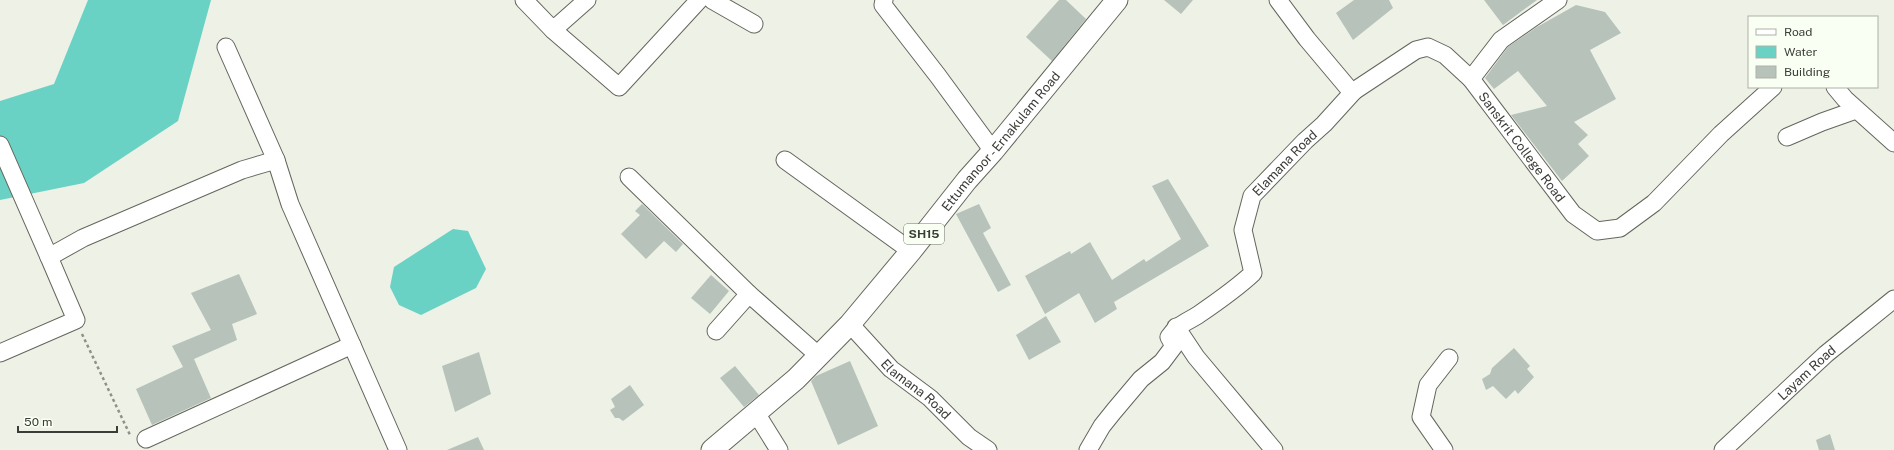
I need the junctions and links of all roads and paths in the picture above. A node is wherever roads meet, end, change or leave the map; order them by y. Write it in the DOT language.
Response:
graph roads {
  1 [pos="524,0"];
  2 [pos="587,0"];
  3 [pos="699,0"];
  4 [pos="712,0"];
  5 [pos="884,0"];
  6 [pos="1117,0"];
  7 [pos="1278,0"];
  8 [pos="1558,0"];
  9 [pos="754,24"];
  10 [pos="553,30"];
  11 [pos="226,47"];
  12 [pos="1471,79"];
  13 [pos="1772,88"];
  14 [pos="1836,88"];
  15 [pos="1354,91"];
  16 [pos="1856,110"];
  17 [pos="1787,137"];
  18 [pos="1894,143"];
  19 [pos="0,145"];
  20 [pos="993,152"];
  21 [pos="276,160"];
  22 [pos="784,160"];
  23 [pos="629,177"];
  24 [pos="911,251"];
  25 [pos="49,257"];
  26 [pos="749,294"];
  27 [pos="1894,299"];
  28 [pos="76,320"];
  29 [pos="850,324"];
  30 [pos="1176,328"];
  31 [pos="716,331"];
  32 [pos="352,345"];
  33 [pos="0,353"];
  34 [pos="818,355"];
  35 [pos="1449,358"];
  36 [pos="756,413"];
  37 [pos="140,441"];
  38 [pos="398,450"];
  39 [pos="712,450"];
  40 [pos="779,450"];
  41 [pos="988,450"];
  42 [pos="1088,450"];
  43 [pos="1274,450"];
  44 [pos="1444,450"];
  45 [pos="1723,450"];
  1 -- 10 [label="street"];
  2 -- 10 [label="street"];
  3 -- 10 [label="street"];
  4 -- 9 [label="street"];
  5 -- 20 [label="street"];
  6 -- 20 [label="main road, Ettumanoor - Ernakulam Road / SH15"];
  7 -- 15 [label="street"];
  8 -- 12 [label="street"];
  11 -- 21 [label="street"];
  12 -- 13 [label="street, Sanskrit College Road"];
  12 -- 15 [label="street, Sanskrit College Road"];
  14 -- 16 [label="street"];
  15 -- 30 [label="street, Elamana Road"];
  16 -- 17 [label="street"];
  16 -- 18 [label="street"];
  19 -- 25 [label="street"];
  20 -- 24 [label="main road, Ettumanoor - Ernakulam Road / SH15"];
  21 -- 25 [label="street"];
  21 -- 32 [label="street"];
  22 -- 24 [label="street"];
  23 -- 26 [label="street"];
  24 -- 29 [label="main road, Ettumanoor - Ernakulam Road / SH15"];
  25 -- 28 [label="street"];
  26 -- 31 [label="street"];
  26 -- 34 [label="street"];
  27 -- 45 [label="street, Layam Road"];
  28 -- 33 [label="street"];
  28 -- 37 [label="path"];
  29 -- 34 [label="main road, Ettumanoor - Ernakulam Road / SH15"];
  29 -- 41 [label="street, Elamana Road"];
  30 -- 42 [label="street"];
  30 -- 43 [label="street"];
  32 -- 37 [label="street"];
  32 -- 38 [label="street"];
  34 -- 36 [label="main road, Ettumanoor - Ernakulam Road / SH15"];
  35 -- 44 [label="street"];
  36 -- 39 [label="main road, Ettumanoor - Ernakulam Road / SH15"];
  36 -- 40 [label="street"];
}
